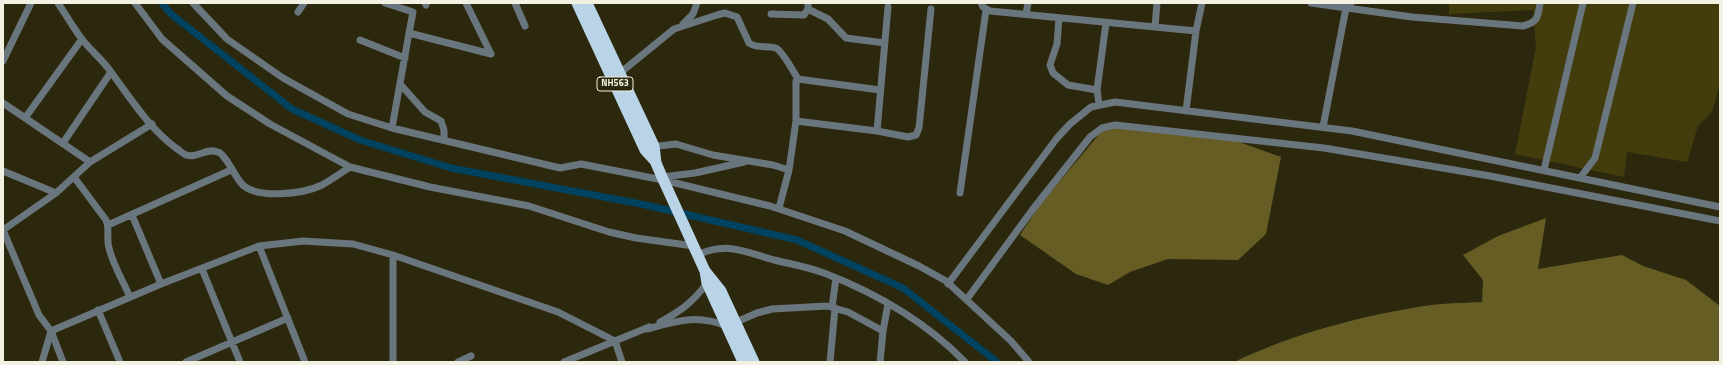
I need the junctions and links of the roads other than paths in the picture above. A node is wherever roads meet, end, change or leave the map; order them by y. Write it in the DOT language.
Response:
graph roads {
  1 [pos="31,3"];
  2 [pos="58,3"];
  3 [pos="134,3"];
  4 [pos="193,3"];
  5 [pos="304,3"];
  6 [pos="385,3"];
  7 [pos="466,3"];
  8 [pos="515,3"];
  9 [pos="577,3"];
  10 [pos="587,3"];
  11 [pos="697,3"];
  12 [pos="982,3"];
  13 [pos="1028,3"];
  14 [pos="1157,3"];
  15 [pos="1202,3"];
  16 [pos="1311,3"];
  17 [pos="1540,3"];
  18 [pos="1582,3"];
  19 [pos="1634,3"];
  20 [pos="1348,5"];
  21 [pos="808,6"];
  22 [pos="888,7"];
  23 [pos="931,9"];
  24 [pos="986,10"];
  25 [pos="298,12"];
  26 [pos="771,14"];
  27 [pos="1026,14"];
  28 [pos="1059,18"];
  29 [pos="1106,23"];
  30 [pos="525,26"];
  31 [pos="680,27"];
  32 [pos="1155,27"];
  33 [pos="1196,31"];
  34 [pos="409,33"];
  35 [pos="82,39"];
  36 [pos="360,40"];
  37 [pos="886,43"];
  38 [pos="406,58"];
  39 [pos="3,61"];
  40 [pos="111,72"];
  41 [pos="620,73"];
  42 [pos="798,79"];
  43 [pos="400,84"];
  44 [pos="880,90"];
  45 [pos="1097,90"];
  46 [pos="3,103"];
  47 [pos="1099,104"];
  48 [pos="1186,111"];
  49 [pos="25,118"];
  50 [pos="796,121"];
  51 [pos="152,124"];
  52 [pos="1323,127"];
  53 [pos="392,128"];
  54 [pos="877,131"];
  55 [pos="444,140"];
  56 [pos="63,143"];
  57 [pos="650,148"];
  58 [pos="749,161"];
  59 [pos="90,162"];
  60 [pos="350,167"];
  61 [pos="231,170"];
  62 [pos="789,170"];
  63 [pos="1544,170"];
  64 [pos="5,171"];
  65 [pos="74,177"];
  66 [pos="1580,178"];
  67 [pos="3,180"];
  68 [pos="663,181"];
  69 [pos="56,193"];
  70 [pos="960,193"];
  71 [pos="1720,207"];
  72 [pos="779,208"];
  73 [pos="132,215"];
  74 [pos="1720,221"];
  75 [pos="108,225"];
  76 [pos="3,230"];
  77 [pos="694,245"];
  78 [pos="259,246"];
  79 [pos="393,255"];
  80 [pos="202,269"];
  81 [pos="706,271"];
  82 [pos="836,278"];
  83 [pos="707,283"];
  84 [pos="161,284"];
  85 [pos="948,284"];
  86 [pos="130,297"];
  87 [pos="967,299"];
  88 [pos="888,304"];
  89 [pos="834,308"];
  90 [pos="98,310"];
  91 [pos="288,318"];
  92 [pos="731,325"];
  93 [pos="646,329"];
  94 [pos="51,331"];
  95 [pos="883,331"];
  96 [pos="615,341"];
  97 [pos="232,342"];
  98 [pos="471,356"];
  99 [pos="42,362"];
  100 [pos="63,362"];
  101 [pos="120,362"];
  102 [pos="186,362"];
  103 [pos="240,362"];
  104 [pos="305,362"];
  105 [pos="393,362"];
  106 [pos="458,362"];
  107 [pos="564,362"];
  108 [pos="622,362"];
  109 [pos="744,362"];
  110 [pos="754,362"];
  111 [pos="830,362"];
  112 [pos="880,362"];
  113 [pos="965,362"];
  114 [pos="1028,362"];
  1 -- 39 [label="street"];
  2 -- 35 [label="street"];
  3 -- 60 [label="street"];
  4 -- 53 [label="street"];
  5 -- 25 [label="street"];
  6 -- 34 [label="street"];
  7 -- 34 [label="street"];
  8 -- 30 [label="street"];
  9 -- 57 [label="highway, NH563"];
  10 -- 41 [label="highway, NH563"];
  11 -- 31 [label="street"];
  12 -- 24 [label="street"];
  13 -- 27 [label="street"];
  14 -- 32 [label="street"];
  15 -- 33 [label="street"];
  16 -- 20 [label="street"];
  17 -- 20 [label="street"];
  18 -- 63 [label="street"];
  19 -- 66 [label="street"];
  20 -- 52 [label="street"];
  21 -- 26 [label="street"];
  21 -- 37 [label="street"];
  22 -- 37 [label="street"];
  23 -- 54 [label="street"];
  24 -- 27 [label="street"];
  24 -- 70 [label="street"];
  27 -- 28 [label="street"];
  28 -- 29 [label="street"];
  28 -- 45 [label="street"];
  29 -- 32 [label="street"];
  29 -- 45 [label="street"];
  31 -- 41 [label="street"];
  31 -- 42 [label="street"];
  32 -- 33 [label="street"];
  33 -- 48 [label="street"];
  34 -- 38 [label="street"];
  35 -- 40 [label="street"];
  35 -- 49 [label="street"];
  36 -- 38 [label="street"];
  37 -- 44 [label="street"];
  38 -- 43 [label="street"];
  40 -- 51 [label="street"];
  40 -- 56 [label="street"];
  41 -- 57 [label="highway, NH563"];
  42 -- 44 [label="street"];
  42 -- 50 [label="street"];
  43 -- 53 [label="street"];
  43 -- 55 [label="street"];
  44 -- 54 [label="street"];
  45 -- 47 [label="street"];
  46 -- 49 [label="street"];
  47 -- 48 [label="street"];
  47 -- 85 [label="street"];
  48 -- 52 [label="street"];
  49 -- 56 [label="street"];
  50 -- 54 [label="street"];
  50 -- 62 [label="street"];
  51 -- 59 [label="street"];
  51 -- 61 [label="street"];
  52 -- 63 [label="street"];
  53 -- 55 [label="street"];
  55 -- 68 [label="street"];
  56 -- 59 [label="street"];
  57 -- 58 [label="street"];
  57 -- 68 [label="highway, NH563"];
  58 -- 62 [label="street"];
  58 -- 68 [label="street"];
  59 -- 65 [label="street"];
  60 -- 61 [label="street"];
  60 -- 77 [label="street"];
  61 -- 73 [label="street"];
  62 -- 72 [label="street"];
  63 -- 66 [label="street"];
  64 -- 67 [label="street"];
  64 -- 69 [label="street"];
  65 -- 69 [label="street"];
  65 -- 75 [label="street"];
  66 -- 71 [label="street"];
  68 -- 72 [label="street"];
  68 -- 77 [label="highway, NH563"];
  69 -- 76 [label="street"];
  72 -- 85 [label="street"];
  73 -- 75 [label="street"];
  73 -- 84 [label="street"];
  74 -- 87 [label="street"];
  75 -- 86 [label="street"];
  76 -- 94 [label="street"];
  77 -- 81 [label="highway, NH563"];
  77 -- 82 [label="street"];
  78 -- 79 [label="street"];
  78 -- 80 [label="street"];
  78 -- 91 [label="street"];
  79 -- 96 [label="street"];
  79 -- 105 [label="street"];
  80 -- 84 [label="street"];
  80 -- 97 [label="street"];
  81 -- 83 [label="highway, NH563"];
  81 -- 92 [label="highway, NH563"];
  82 -- 88 [label="street"];
  82 -- 89 [label="street"];
  83 -- 92 [label="highway, NH563"];
  83 -- 93 [label="street"];
  84 -- 86 [label="street"];
  85 -- 87 [label="street"];
  86 -- 90 [label="street"];
  87 -- 114 [label="street"];
  88 -- 95 [label="street"];
  88 -- 113 [label="street"];
  89 -- 92 [label="street"];
  89 -- 95 [label="street"];
  89 -- 111 [label="street"];
  90 -- 94 [label="street"];
  90 -- 101 [label="street"];
  91 -- 97 [label="street"];
  91 -- 104 [label="street"];
  92 -- 93 [label="street"];
  92 -- 109 [label="highway, NH563"];
  92 -- 110 [label="highway, NH563"];
  93 -- 96 [label="street"];
  94 -- 99 [label="street"];
  94 -- 100 [label="street"];
  95 -- 112 [label="street"];
  96 -- 107 [label="street"];
  96 -- 108 [label="street"];
  97 -- 102 [label="street"];
  97 -- 103 [label="street"];
  98 -- 106 [label="street"];
}
